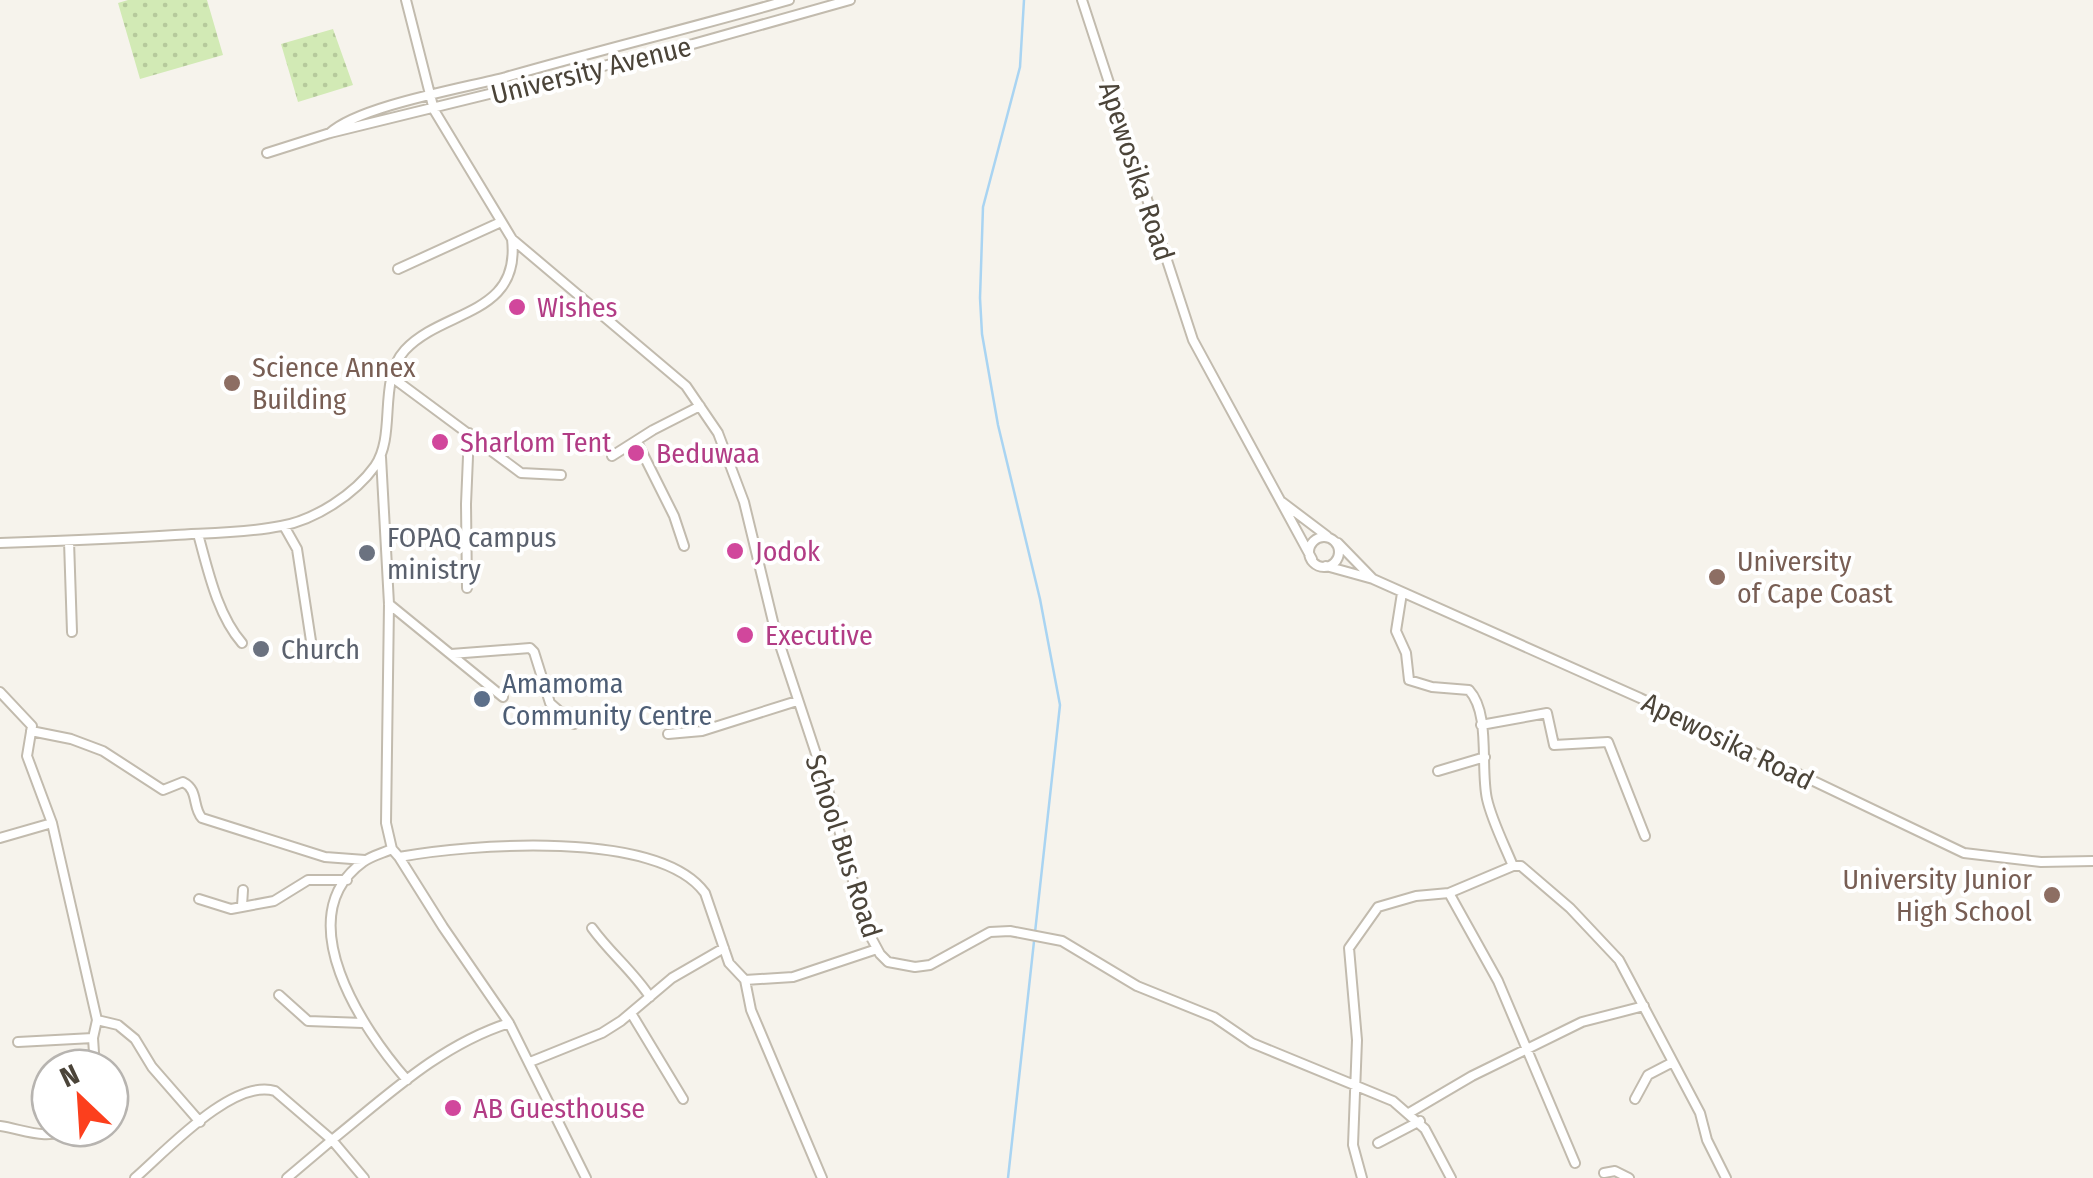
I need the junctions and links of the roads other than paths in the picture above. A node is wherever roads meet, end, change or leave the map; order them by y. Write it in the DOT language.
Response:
graph roads {
  1 [pos="406,0"];
  2 [pos="789,0"];
  3 [pos="850,0"];
  4 [pos="1082,0"];
  5 [pos="430,94"];
  6 [pos="434,110"];
  7 [pos="330,133"];
  8 [pos="266,153"];
  9 [pos="501,222"];
  10 [pos="512,239"];
  11 [pos="398,269"];
  12 [pos="393,378"];
  13 [pos="700,406"];
  14 [pos="469,432"];
  15 [pos="637,442"];
  16 [pos="612,456"];
  17 [pos="381,457"];
  18 [pos="562,475"];
  19 [pos="1278,500"];
  20 [pos="284,526"];
  21 [pos="198,534"];
  22 [pos="1333,540"];
  23 [pos="70,541"];
  24 [pos="0,543"];
  25 [pos="684,546"];
  26 [pos="1312,559"];
  27 [pos="1326,566"];
  28 [pos="1373,579"];
  29 [pos="467,588"];
  30 [pos="1402,593"];
  31 [pos="389,604"];
  32 [pos="72,632"];
  33 [pos="311,641"];
  34 [pos="242,643"];
  35 [pos="450,654"];
  36 [pos="0,692"];
  37 [pos="503,696"];
  38 [pos="797,701"];
  39 [pos="574,724"];
  40 [pos="1481,725"];
  41 [pos="31,731"];
  42 [pos="668,734"];
  43 [pos="1485,757"];
  44 [pos="1438,771"];
  45 [pos="52,823"];
  46 [pos="1645,836"];
  47 [pos="0,838"];
  48 [pos="392,849"];
  49 [pos="400,857"];
  50 [pos="365,860"];
  51 [pos="2093,861"];
  52 [pos="1513,866"];
  53 [pos="347,880"];
  54 [pos="243,890"];
  55 [pos="1449,893"];
  56 [pos="199,899"];
  57 [pos="242,906"];
  58 [pos="592,928"];
  59 [pos="724,948"];
  60 [pos="876,948"];
  61 [pos="745,980"];
  62 [pos="278,995"];
  63 [pos="650,996"];
  64 [pos="1644,1006"];
  65 [pos="631,1013"];
  66 [pos="97,1020"];
  67 [pos="364,1023"];
  68 [pos="509,1023"];
  69 [pos="93,1038"];
  70 [pos="18,1042"];
  71 [pos="94,1048"];
  72 [pos="1525,1049"];
  73 [pos="530,1062"];
  74 [pos="1674,1062"];
  75 [pos="407,1080"];
  76 [pos="1354,1086"];
  77 [pos="684,1098"];
  78 [pos="1635,1099"];
  79 [pos="1410,1112"];
  80 [pos="200,1122"];
  81 [pos="1420,1122"];
  82 [pos="0,1126"];
  83 [pos="30,1132"];
  84 [pos="332,1140"];
  85 [pos="1378,1143"];
  86 [pos="1575,1162"];
  87 [pos="1604,1173"];
  88 [pos="135,1178"];
  89 [pos="287,1178"];
  90 [pos="364,1178"];
  91 [pos="586,1178"];
  92 [pos="822,1178"];
  93 [pos="1362,1178"];
  94 [pos="1452,1178"];
  95 [pos="1629,1178"];
  96 [pos="1726,1178"];
  1 -- 5 [label="street, School Bus Road"];
  2 -- 5 [label="street, University Avenue"];
  3 -- 6 [label="street, University Avenue"];
  4 -- 19 [label="street, Apewosika Road"];
  5 -- 6 [label="street, School Bus Road"];
  5 -- 7 [label="street, University Avenue"];
  6 -- 7 [label="street, University Avenue"];
  6 -- 9 [label="street, School Bus Road"];
  7 -- 8 [label="street, University Avenue"];
  9 -- 10 [label="street, School Bus Road"];
  9 -- 11 [label="street"];
  10 -- 12 [label="street"];
  10 -- 13 [label="street, School Bus Road"];
  12 -- 14 [label="street"];
  12 -- 17 [label="street"];
  13 -- 15 [label="street"];
  13 -- 38 [label="street, School Bus Road"];
  14 -- 18 [label="street"];
  14 -- 29 [label="street"];
  15 -- 16 [label="street"];
  15 -- 25 [label="street"];
  17 -- 20 [label="street"];
  17 -- 31 [label="street"];
  19 -- 22 [label="street, Apewosika Road"];
  19 -- 26 [label="street, Apewosika Road"];
  20 -- 21 [label="street"];
  20 -- 33 [label="street"];
  21 -- 23 [label="street"];
  21 -- 34 [label="street"];
  22 -- 26 [label="street"];
  22 -- 27 [label="street"];
  22 -- 28 [label="street, Apewosika Road"];
  23 -- 24 [label="street"];
  23 -- 32 [label="street"];
  26 -- 27 [label="street"];
  27 -- 28 [label="street, Apewosika Road"];
  28 -- 30 [label="street, Apewosika Road"];
  30 -- 40 [label="street"];
  30 -- 51 [label="street, Apewosika Road"];
  31 -- 35 [label="street"];
  31 -- 48 [label="street"];
  35 -- 37 [label="street"];
  35 -- 39 [label="street"];
  36 -- 41 [label="street"];
  38 -- 42 [label="street"];
  38 -- 60 [label="street, School Bus Road"];
  40 -- 43 [label="street"];
  40 -- 46 [label="street"];
  41 -- 45 [label="street"];
  41 -- 50 [label="street"];
  43 -- 44 [label="street"];
  43 -- 52 [label="street"];
  45 -- 47 [label="street"];
  45 -- 66 [label="street"];
  48 -- 49 [label="street"];
  48 -- 50 [label="street"];
  49 -- 59 [label="street"];
  49 -- 68 [label="street"];
  50 -- 53 [label="street"];
  52 -- 55 [label="street"];
  52 -- 64 [label="street"];
  53 -- 57 [label="street"];
  53 -- 67 [label="street"];
  54 -- 57 [label="street"];
  55 -- 72 [label="street"];
  55 -- 76 [label="street"];
  56 -- 57 [label="street"];
  58 -- 63 [label="street"];
  59 -- 61 [label="street"];
  59 -- 63 [label="street"];
  60 -- 61 [label="street"];
  60 -- 76 [label="street, School Bus Road"];
  61 -- 92 [label="street"];
  62 -- 67 [label="street"];
  63 -- 65 [label="street"];
  64 -- 72 [label="street"];
  64 -- 74 [label="street"];
  65 -- 73 [label="street"];
  65 -- 77 [label="street"];
  66 -- 69 [label="street"];
  66 -- 80 [label="street"];
  67 -- 75 [label="street"];
  68 -- 73 [label="street"];
  68 -- 75 [label="street"];
  69 -- 70 [label="street"];
  69 -- 71 [label="street"];
  72 -- 79 [label="street"];
  72 -- 86 [label="street"];
  73 -- 91 [label="street"];
  74 -- 78 [label="street"];
  74 -- 96 [label="street"];
  75 -- 84 [label="street"];
  76 -- 79 [label="street, School Bus Road"];
  76 -- 93 [label="street"];
  79 -- 81 [label="street, School Bus Road"];
  80 -- 84 [label="street"];
  80 -- 88 [label="street"];
  81 -- 85 [label="street"];
  81 -- 94 [label="street, School Bus Road"];
  82 -- 83 [label="street"];
  84 -- 89 [label="street"];
  84 -- 90 [label="street"];
  87 -- 95 [label="street"];
}
